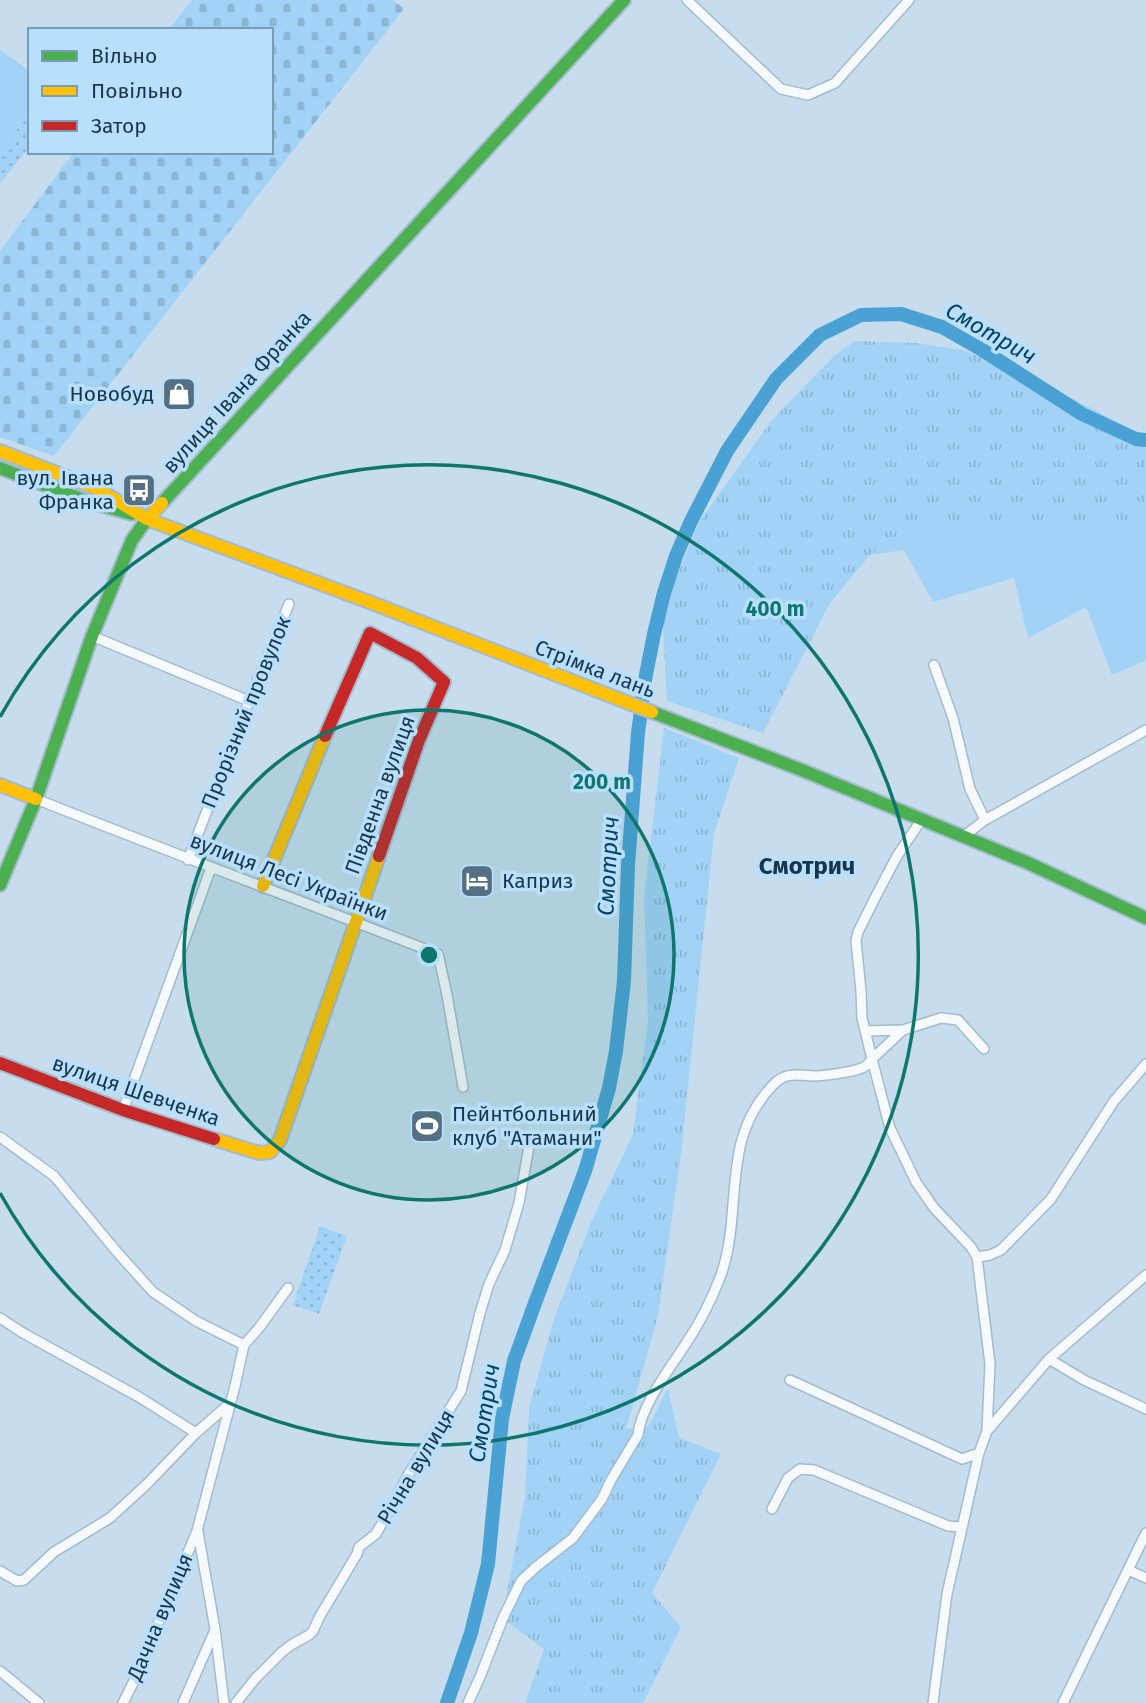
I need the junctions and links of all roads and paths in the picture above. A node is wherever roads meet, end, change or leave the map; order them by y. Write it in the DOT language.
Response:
graph roads {
  1 [pos="624,0"];
  2 [pos="687,0"];
  3 [pos="909,0"];
  4 [pos="0,451"];
  5 [pos="0,468"];
  6 [pos="147,519"];
  7 [pos="289,604"];
  8 [pos="92,636"];
  9 [pos="934,665"];
  10 [pos="249,701"];
  11 [pos="1146,730"];
  12 [pos="0,785"];
  13 [pos="36,799"];
  14 [pos="922,819"];
  15 [pos="985,820"];
  16 [pos="964,836"];
  17 [pos="188,860"];
  18 [pos="211,868"];
  19 [pos="0,885"];
  20 [pos="263,886"];
  21 [pos="1146,918"];
  22 [pos="355,923"];
  23 [pos="902,1030"];
  24 [pos="865,1031"];
  25 [pos="984,1049"];
  26 [pos="872,1059"];
  27 [pos="0,1063"];
  28 [pos="1146,1064"];
  29 [pos="463,1087"];
  30 [pos="122,1110"];
  31 [pos="0,1137"];
  32 [pos="529,1146"];
  33 [pos="259,1153"];
  34 [pos="977,1257"];
  35 [pos="1146,1275"];
  36 [pos="288,1288"];
  37 [pos="0,1318"];
  38 [pos="244,1345"];
  39 [pos="1049,1359"];
  40 [pos="790,1380"];
  41 [pos="230,1404"];
  42 [pos="1146,1409"];
  43 [pos="988,1431"];
  44 [pos="196,1433"];
  45 [pos="979,1452"];
  46 [pos="772,1509"];
  47 [pos="961,1527"];
  48 [pos="197,1531"];
  49 [pos="1146,1533"];
  50 [pos="1128,1570"];
  51 [pos="0,1571"];
  52 [pos="1146,1578"];
  53 [pos="215,1629"];
  54 [pos="1,1672"];
  55 [pos="39,1703"];
  56 [pos="122,1703"];
  57 [pos="183,1703"];
  58 [pos="224,1703"];
  59 [pos="236,1703"];
  60 [pos="468,1703"];
  61 [pos="933,1703"];
  62 [pos="1063,1703"];
  1 -- 6 [label="main road, вулиця Івана Франка"];
  2 -- 3 [label="street"];
  4 -- 6 [label="main road"];
  5 -- 6 [label="main road"];
  6 -- 8 [label="main road, вулиця Івана Франка"];
  6 -- 14 [label="main road, Стрімка лань"];
  7 -- 10 [label="street, Прорізний провулок"];
  8 -- 10 [label="street"];
  8 -- 13 [label="main road, вулиця Івана Франка"];
  9 -- 15 [label="street"];
  10 -- 17 [label="street, Прорізний провулок"];
  11 -- 15 [label="street"];
  12 -- 13 [label="main road, вулиця Лесі Українки"];
  13 -- 17 [label="street, вулиця Лесі Українки"];
  13 -- 19 [label="main road, вулиця Івана Франка"];
  14 -- 16 [label="main road, Стрімка лань"];
  14 -- 24 [label="street"];
  15 -- 16 [label="street"];
  16 -- 21 [label="main road, Стрімка лань"];
  17 -- 18 [label="street, вулиця Лесі Українки"];
  18 -- 20 [label="street, вулиця Лесі Українки"];
  18 -- 30 [label="street"];
  20 -- 22 [label="street, вулиця Лесі Українки"];
  20 -- 22 [label="main road, Південна вулиця"];
  22 -- 29 [label="street, вулиця Лесі Українки"];
  22 -- 33 [label="main road, Південна вулиця"];
  23 -- 24 [label="street"];
  23 -- 25 [label="street"];
  23 -- 26 [label="street"];
  24 -- 26 [label="street"];
  26 -- 34 [label="street"];
  26 -- 60 [label="street"];
  27 -- 30 [label="main road, вулиця Шевченка"];
  28 -- 34 [label="street"];
  30 -- 33 [label="main road, вулиця Шевченка"];
  31 -- 38 [label="street"];
  32 -- 59 [label="street, Річна вулиця"];
  34 -- 43 [label="street"];
  35 -- 39 [label="street"];
  36 -- 38 [label="street"];
  37 -- 44 [label="street"];
  38 -- 41 [label="street, Дачна вулиця"];
  39 -- 42 [label="street"];
  39 -- 43 [label="street"];
  40 -- 45 [label="street"];
  41 -- 44 [label="street"];
  41 -- 48 [label="street, Дачна вулиця"];
  43 -- 45 [label="street"];
  44 -- 51 [label="street"];
  45 -- 47 [label="street"];
  46 -- 47 [label="street"];
  47 -- 61 [label="street"];
  48 -- 53 [label="street"];
  48 -- 56 [label="street, Дачна вулиця"];
  49 -- 50 [label="street"];
  50 -- 52 [label="street"];
  50 -- 62 [label="street"];
  53 -- 57 [label="street"];
  53 -- 58 [label="street"];
  54 -- 55 [label="street"];
}
